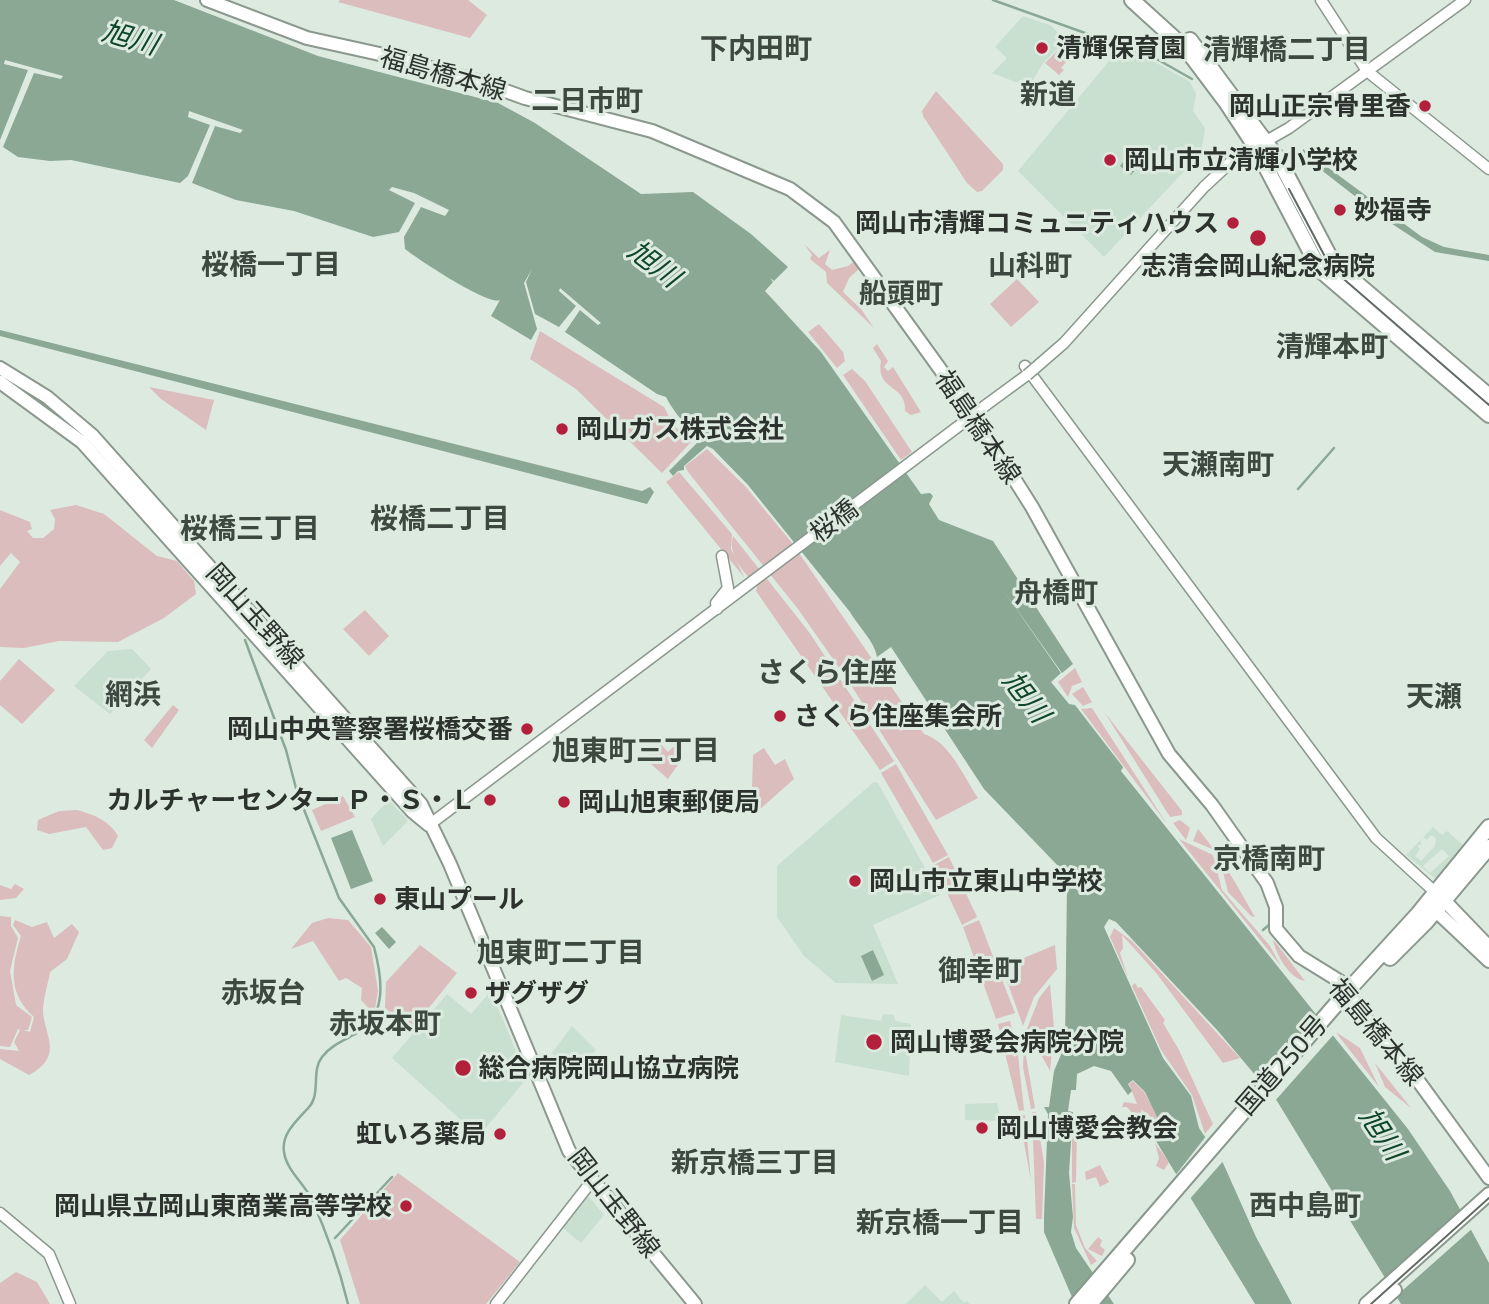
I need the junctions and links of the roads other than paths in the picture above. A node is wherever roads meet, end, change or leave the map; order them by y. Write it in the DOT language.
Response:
graph roads {
  1 [pos="207,0"];
  2 [pos="1132,0"];
  3 [pos="1145,0"];
  4 [pos="1321,0"];
  5 [pos="1465,0"];
  6 [pos="1367,71"];
  7 [pos="1261,144"];
  8 [pos="1489,169"];
  9 [pos="0,368"];
  10 [pos="1028,370"];
  11 [pos="0,382"];
  12 [pos="1489,396"];
  13 [pos="1489,415"];
  14 [pos="975,419"];
  15 [pos="722,556"];
  16 [pos="716,607"];
  17 [pos="429,825"];
  18 [pos="1489,827"];
  19 [pos="1489,847"];
  20 [pos="1438,901"];
  21 [pos="1489,947"];
  22 [pos="1489,961"];
  23 [pos="1346,996"];
  24 [pos="1489,1178"];
  25 [pos="591,1182"];
  26 [pos="1485,1203"];
  27 [pos="0,1213"];
  28 [pos="1373,1302"];
  29 [pos="70,1304"];
  30 [pos="496,1304"];
  31 [pos="695,1304"];
  32 [pos="1077,1304"];
  33 [pos="1090,1304"];
  1 -- 14 [label="main road, 福島橋本線"];
  2 -- 7 [label="highway"];
  3 -- 7 [label="highway"];
  4 -- 6 [label="street"];
  5 -- 6 [label="street, 桜橋"];
  6 -- 7 [label="street, 桜橋"];
  6 -- 8 [label="street"];
  7 -- 10 [label="street, 桜橋"];
  7 -- 12 [label="highway"];
  7 -- 13 [label="highway"];
  9 -- 17 [label="main road, 岡山玉野線"];
  10 -- 14 [label="street, 桜橋, bridge"];
  10 -- 20 [label="street"];
  11 -- 17 [label="main road, 岡山玉野線"];
  14 -- 16 [label="street, 桜橋"];
  14 -- 23 [label="main road, 福島橋本線"];
  15 -- 16 [label="street"];
  16 -- 17 [label="street, 桜橋"];
  17 -- 25 [label="main road, 岡山玉野線"];
  18 -- 20 [label="highway, 国道250号"];
  19 -- 20 [label="highway, 国道250号"];
  20 -- 21 [label="main road"];
  20 -- 22 [label="main road"];
  20 -- 23 [label="highway, 国道250号"];
  23 -- 24 [label="main road, 福島橋本線"];
  23 -- 32 [label="highway, 国道250号"];
  23 -- 33 [label="highway, 国道250号"];
  25 -- 30 [label="street"];
  25 -- 31 [label="main road, 岡山玉野線"];
  26 -- 28 [label="main road"];
  27 -- 29 [label="street"];
}
